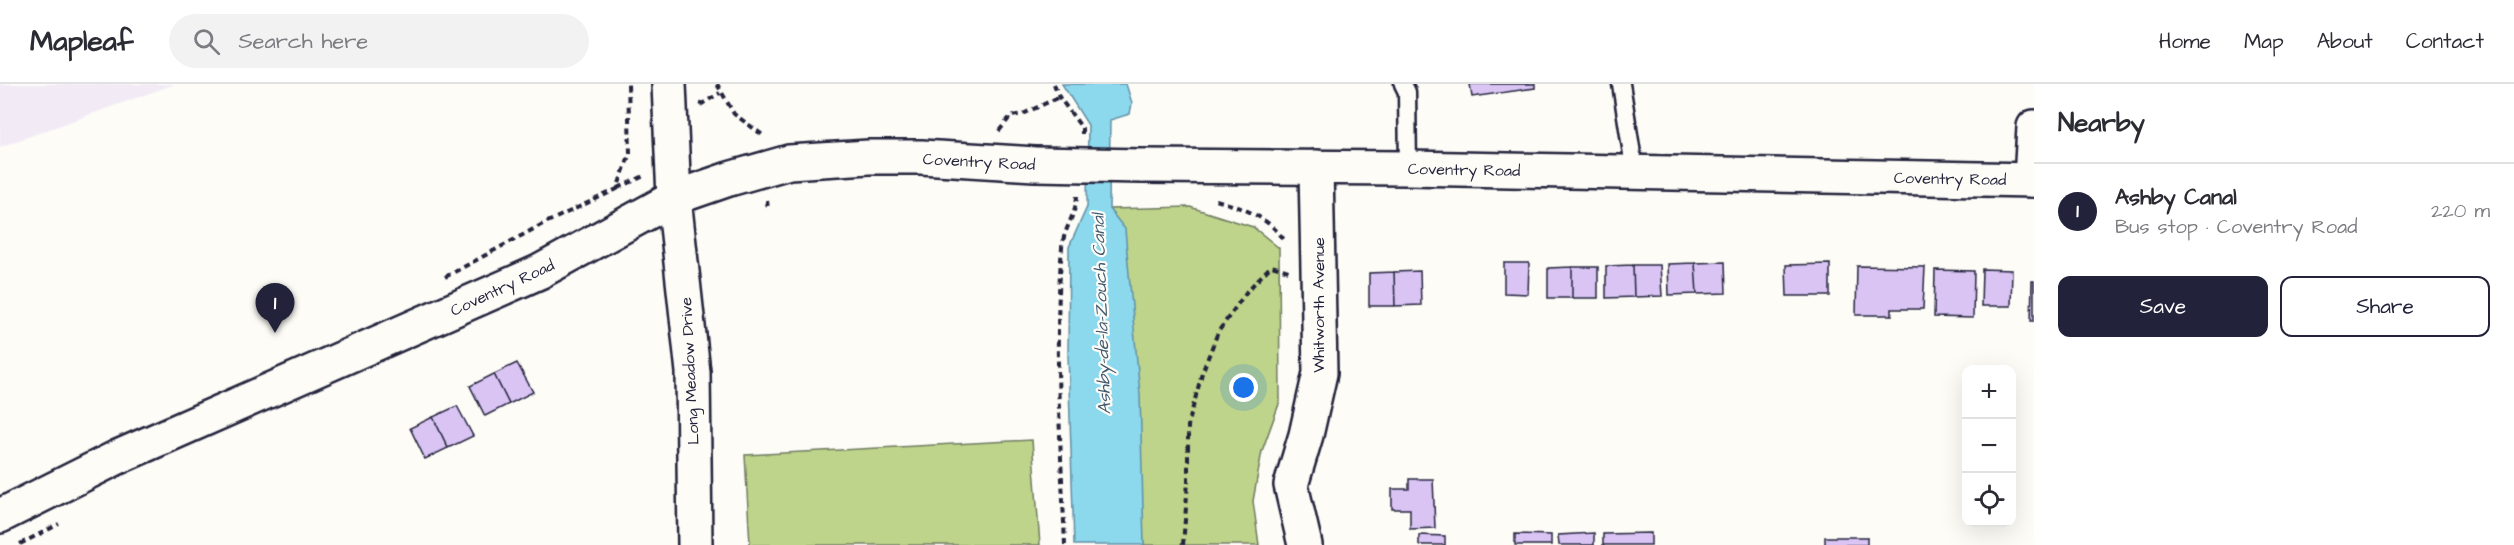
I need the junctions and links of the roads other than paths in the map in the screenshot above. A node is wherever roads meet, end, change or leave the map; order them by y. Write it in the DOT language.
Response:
graph roads {
  1 [pos="669,84"];
  2 [pos="1403,84"];
  3 [pos="1621,84"];
  4 [pos="2034,127"];
  5 [pos="1316,167"];
  6 [pos="1408,168"];
  7 [pos="1635,172"];
  8 [pos="2033,180"];
  9 [pos="674,198"];
  10 [pos="0,516"];
  11 [pos="694,545"];
  12 [pos="1305,545"];
  1 -- 9 [label="main road, Long Meadow Drive"];
  2 -- 6 [label="lane"];
  3 -- 7 [label="lane"];
  4 -- 8 [label="main road"];
  5 -- 6 [label="main road, Coventry Road"];
  5 -- 9 [label="main road, Coventry Road, bridge"];
  5 -- 12 [label="main road, Whitworth Avenue"];
  6 -- 7 [label="main road, Coventry Road"];
  7 -- 8 [label="main road, Coventry Road"];
  9 -- 10 [label="main road, Coventry Road"];
  9 -- 11 [label="main road, Long Meadow Drive"];
}
